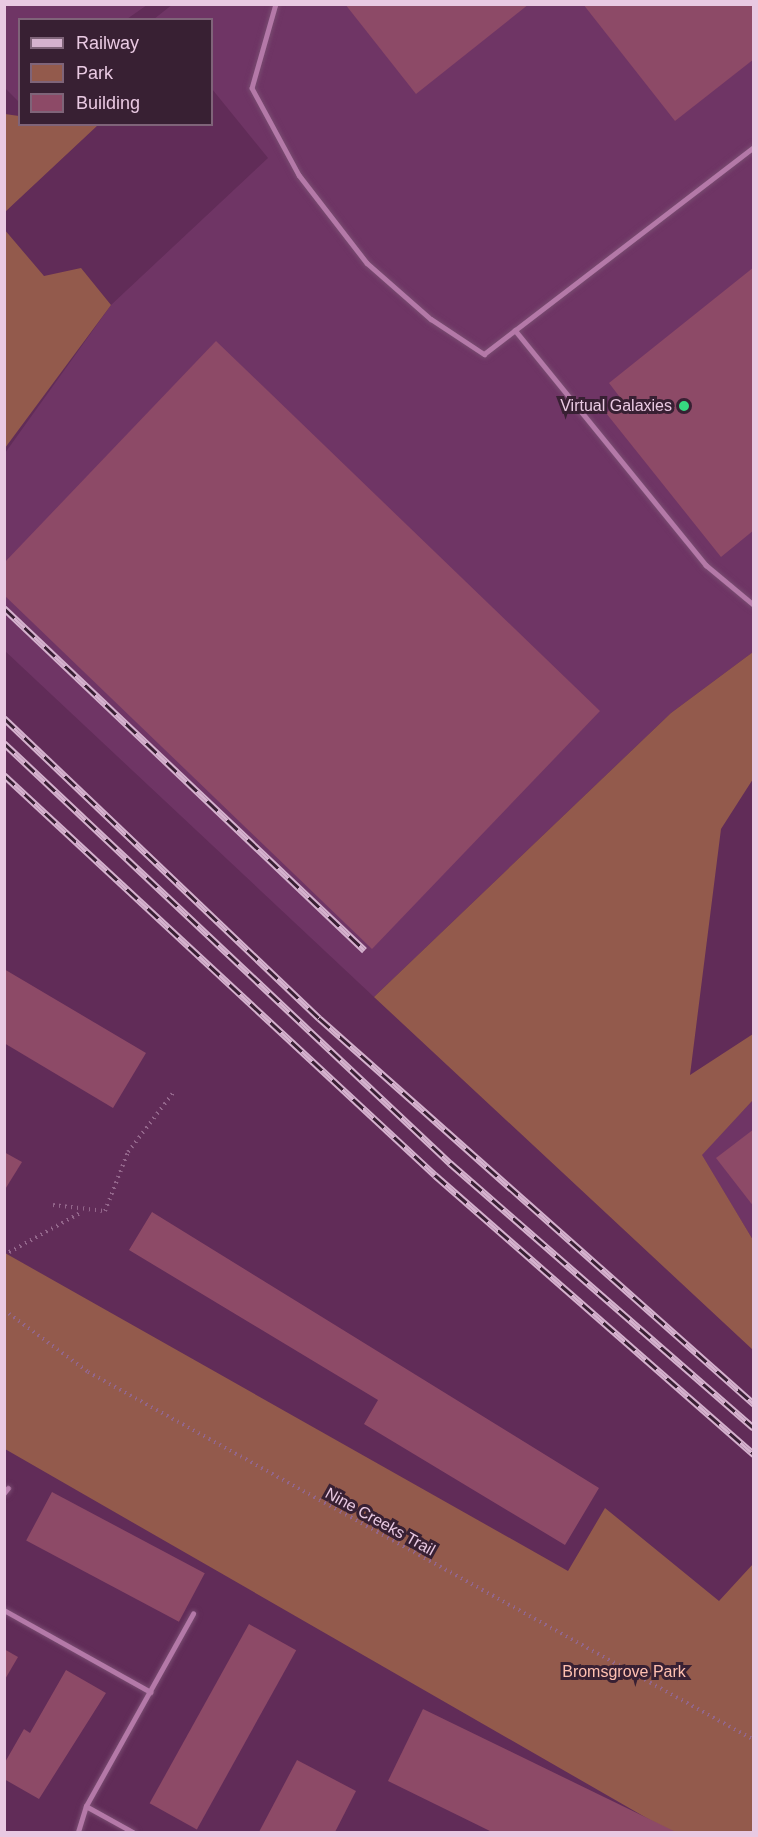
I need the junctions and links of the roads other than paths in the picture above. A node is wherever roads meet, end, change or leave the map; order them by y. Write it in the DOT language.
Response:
graph roads {
  1 [pos="276,4"];
  2 [pos="753,147"];
  3 [pos="515,330"];
  4 [pos="753,605"];
  5 [pos="4,1610"];
  6 [pos="193,1614"];
  7 [pos="152,1692"];
  8 [pos="86,1806"];
  9 [pos="78,1833"];
  10 [pos="133,1833"];
  1 -- 3 [label="lane"];
  2 -- 3 [label="lane"];
  3 -- 4 [label="lane"];
  5 -- 7 [label="lane"];
  6 -- 7 [label="lane"];
  7 -- 8 [label="lane"];
  8 -- 9 [label="lane"];
  8 -- 10 [label="lane"];
}
